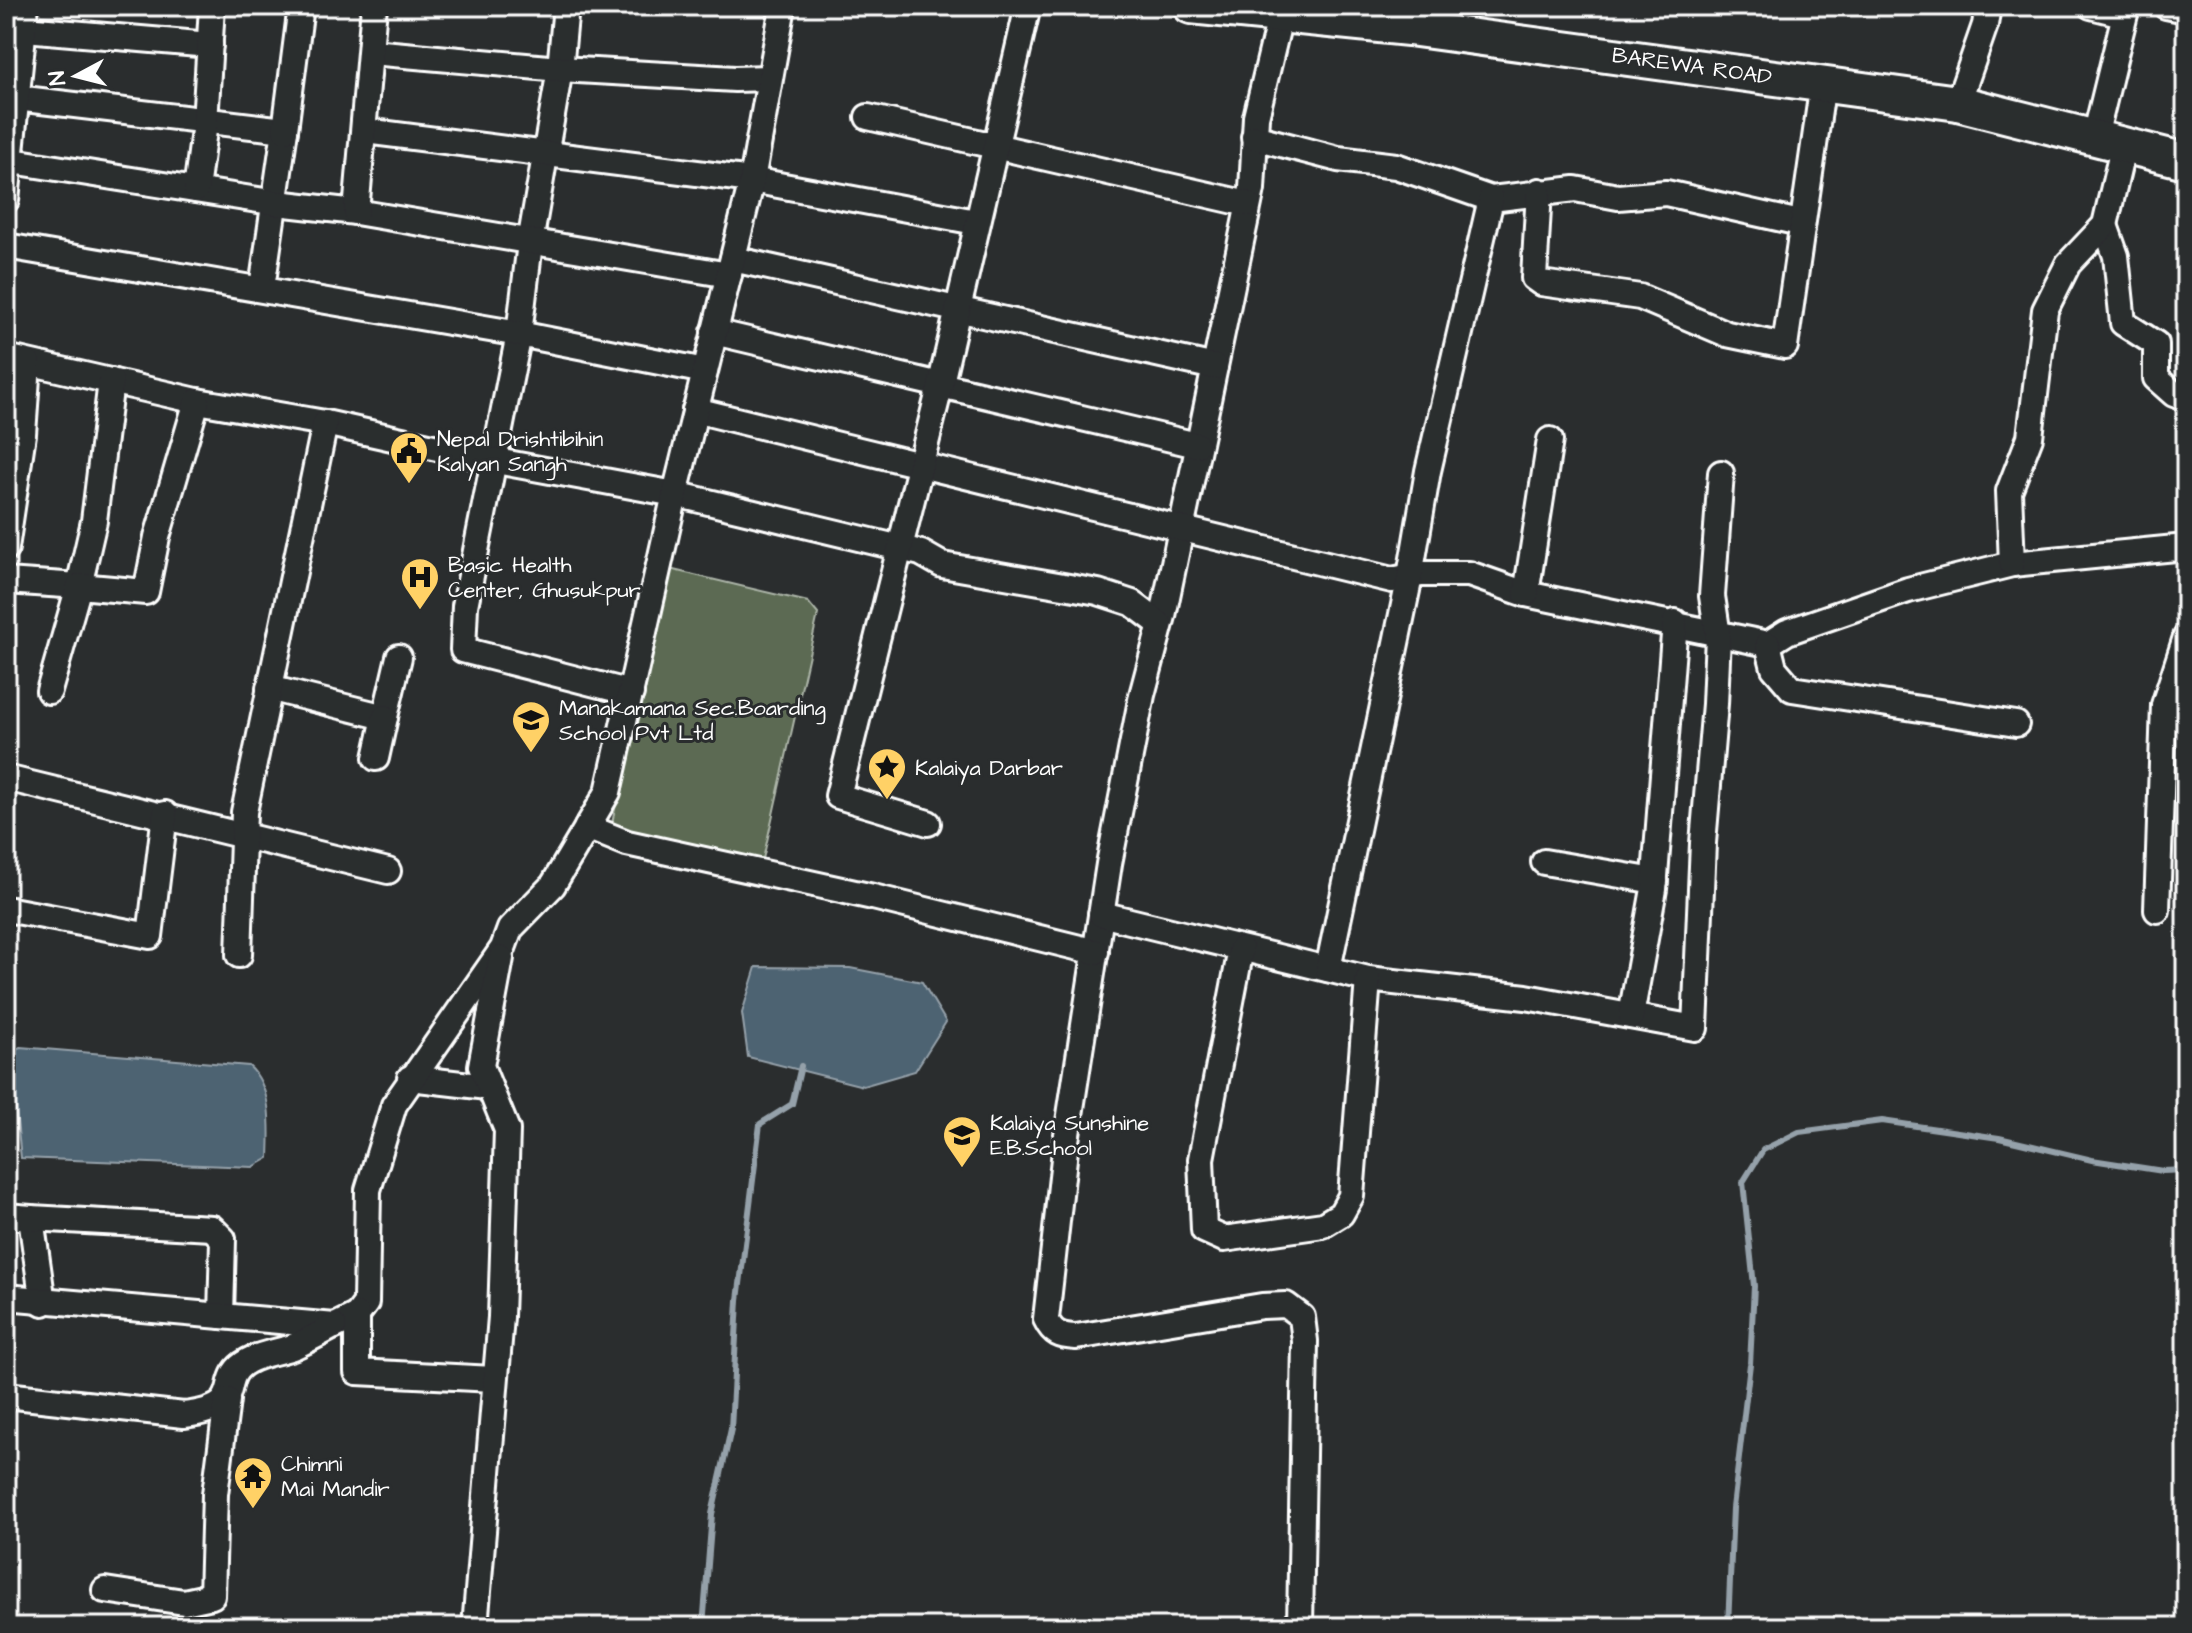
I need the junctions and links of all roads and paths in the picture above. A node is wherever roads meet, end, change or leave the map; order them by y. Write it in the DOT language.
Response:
graph roads {
  1 [pos="212,6"];
  2 [pos="301,6"];
  3 [pos="374,6"];
  4 [pos="566,6"];
  5 [pos="783,6"];
  6 [pos="1028,6"];
  7 [pos="1191,6"];
  8 [pos="1988,6"];
  9 [pos="2091,6"];
  10 [pos="2166,6"];
  11 [pos="2125,10"];
  12 [pos="2186,10"];
  13 [pos="1281,13"];
  14 [pos="26,18"];
  15 [pos="210,45"];
  16 [pos="371,52"];
  17 [pos="560,69"];
  18 [pos="769,78"];
  19 [pos="1823,83"];
  20 [pos="13,90"];
  21 [pos="1958,103"];
  22 [pos="868,117"];
  23 [pos="205,123"];
  24 [pos="285,130"];
  25 [pos="365,131"];
  26 [pos="1254,137"];
  27 [pos="2110,140"];
  28 [pos="993,145"];
  29 [pos="545,151"];
  30 [pos="8,160"];
  31 [pos="2186,161"];
  32 [pos="752,180"];
  33 [pos="196,190"];
  34 [pos="1539,191"];
  35 [pos="1491,199"];
  36 [pos="6,200"];
  37 [pos="277,203"];
  38 [pos="1248,204"];
  39 [pos="356,212"];
  40 [pos="976,222"];
  41 [pos="1800,223"];
  42 [pos="2105,225"];
  43 [pos="530,243"];
  44 [pos="6,246"];
  45 [pos="731,267"];
  46 [pos="262,288"];
  47 [pos="956,309"];
  48 [pos="714,332"];
  49 [pos="519,334"];
  50 [pos="17,360"];
  51 [pos="1215,367"];
  52 [pos="705,371"];
  53 [pos="111,381"];
  54 [pos="940,387"];
  55 [pos="2186,398"];
  56 [pos="197,401"];
  57 [pos="695,410"];
  58 [pos="325,423"];
  59 [pos="15,432"];
  60 [pos="1550,440"];
  61 [pos="1197,445"];
  62 [pos="496,461"];
  63 [pos="921,466"];
  64 [pos="1721,473"];
  65 [pos="675,494"];
  66 [pos="1182,527"];
  67 [pos="2186,547"];
  68 [pos="6,548"];
  69 [pos="900,548"];
  70 [pos="2012,564"];
  71 [pos="1410,576"];
  72 [pos="6,581"];
  73 [pos="79,586"];
  74 [pos="1526,594"];
  75 [pos="1675,622"];
  76 [pos="1160,624"];
  77 [pos="1718,636"];
  78 [pos="2186,637"];
  79 [pos="1768,644"];
  80 [pos="399,657"];
  81 [pos="269,688"];
  82 [pos="49,691"];
  83 [pos="631,693"];
  84 [pos="385,717"];
  85 [pos="2016,724"];
  86 [pos="376,758"];
  87 [pos="6,778"];
  88 [pos="165,814"];
  89 [pos="928,823"];
  90 [pos="587,827"];
  91 [pos="244,834"];
  92 [pos="1544,862"];
  93 [pos="388,871"];
  94 [pos="1655,881"];
  95 [pos="6,909"];
  96 [pos="2157,910"];
  97 [pos="1101,914"];
  98 [pos="503,948"];
  99 [pos="1241,949"];
  100 [pos="1096,952"];
  101 [pos="239,955"];
  102 [pos="1328,969"];
  103 [pos="1368,979"];
  104 [pos="1631,1016"];
  105 [pos="410,1078"];
  106 [pos="487,1087"];
  107 [pos="6,1216"];
  108 [pos="31,1218"];
  109 [pos="6,1297"];
  110 [pos="43,1303"];
  111 [pos="357,1315"];
  112 [pos="221,1316"];
  113 [pos="335,1326"];
  114 [pos="494,1379"];
  115 [pos="6,1395"];
  116 [pos="227,1400"];
  117 [pos="105,1590"];
  118 [pos="475,1627"];
  119 [pos="1300,1627"];
  1 -- 15 [label="street"];
  2 -- 24 [label="street"];
  3 -- 16 [label="street"];
  4 -- 17 [label="street"];
  5 -- 18 [label="street"];
  6 -- 28 [label="street"];
  7 -- 13 [label="main road, BAREWA ROAD"];
  8 -- 21 [label="street"];
  9 -- 11 [label="street"];
  10 -- 12 [label="street"];
  11 -- 27 [label="street"];
  13 -- 19 [label="main road, BAREWA ROAD"];
  13 -- 26 [label="street"];
  14 -- 15 [label="street"];
  14 -- 20 [label="street"];
  15 -- 23 [label="street"];
  16 -- 17 [label="street"];
  16 -- 25 [label="street"];
  17 -- 18 [label="street"];
  17 -- 29 [label="street"];
  18 -- 32 [label="street"];
  19 -- 21 [label="main road, BAREWA ROAD"];
  19 -- 41 [label="street"];
  20 -- 23 [label="street"];
  20 -- 30 [label="street"];
  21 -- 27 [label="main road, BAREWA ROAD"];
  22 -- 28 [label="street"];
  23 -- 24 [label="street"];
  23 -- 33 [label="street"];
  24 -- 37 [label="street"];
  25 -- 29 [label="street"];
  25 -- 39 [label="street"];
  26 -- 35 [label="street"];
  26 -- 38 [label="street"];
  27 -- 31 [label="main road, BAREWA ROAD"];
  27 -- 42 [label="street"];
  28 -- 38 [label="street"];
  28 -- 40 [label="street"];
  29 -- 32 [label="street"];
  29 -- 43 [label="street"];
  30 -- 33 [label="street"];
  30 -- 36 [label="street"];
  32 -- 40 [label="street"];
  32 -- 45 [label="street"];
  33 -- 37 [label="street"];
  34 -- 35 [label="street"];
  34 -- 41 [label="street"];
  34 -- 41 [label="street"];
  35 -- 71 [label="street"];
  37 -- 39 [label="street"];
  37 -- 46 [label="street"];
  38 -- 51 [label="street"];
  39 -- 43 [label="street"];
  40 -- 47 [label="street"];
  42 -- 55 [label="street"];
  42 -- 70 [label="street"];
  43 -- 45 [label="street"];
  43 -- 49 [label="street"];
  44 -- 46 [label="street"];
  45 -- 47 [label="street"];
  45 -- 48 [label="street"];
  46 -- 49 [label="street"];
  47 -- 51 [label="street"];
  47 -- 54 [label="street"];
  48 -- 52 [label="street"];
  48 -- 54 [label="street"];
  49 -- 52 [label="street"];
  49 -- 62 [label="street"];
  50 -- 53 [label="street"];
  50 -- 59 [label="street"];
  51 -- 61 [label="street"];
  52 -- 57 [label="street"];
  53 -- 56 [label="street"];
  53 -- 73 [label="street"];
  54 -- 61 [label="street"];
  54 -- 63 [label="street"];
  56 -- 58 [label="street"];
  56 -- 73 [label="street"];
  57 -- 63 [label="street"];
  57 -- 65 [label="street"];
  58 -- 62 [label="street"];
  58 -- 81 [label="street"];
  59 -- 68 [label="street"];
  60 -- 74 [label="street"];
  61 -- 66 [label="street"];
  62 -- 65 [label="street"];
  62 -- 83 [label="street"];
  63 -- 66 [label="street"];
  63 -- 69 [label="street"];
  64 -- 77 [label="street"];
  65 -- 69 [label="street"];
  65 -- 83 [label="street"];
  66 -- 71 [label="street"];
  66 -- 76 [label="street"];
  67 -- 70 [label="street"];
  69 -- 76 [label="street"];
  69 -- 89 [label="street"];
  70 -- 79 [label="street"];
  71 -- 74 [label="street"];
  71 -- 102 [label="street"];
  72 -- 73 [label="street"];
  73 -- 82 [label="street"];
  74 -- 75 [label="street"];
  75 -- 77 [label="street"];
  75 -- 94 [label="street"];
  76 -- 97 [label="street"];
  77 -- 79 [label="street"];
  77 -- 104 [label="street"];
  78 -- 96 [label="street"];
  79 -- 85 [label="street"];
  80 -- 84 [label="street"];
  81 -- 84 [label="street"];
  81 -- 91 [label="street"];
  83 -- 90 [label="street"];
  84 -- 86 [label="street"];
  87 -- 88 [label="street"];
  88 -- 91 [label="street"];
  88 -- 95 [label="street"];
  90 -- 98 [label="street"];
  90 -- 100 [label="street"];
  91 -- 93 [label="street"];
  91 -- 101 [label="street"];
  92 -- 94 [label="street"];
  94 -- 104 [label="street"];
  97 -- 99 [label="street"];
  97 -- 100 [label="street"];
  98 -- 105 [label="street"];
  98 -- 106 [label="street"];
  99 -- 102 [label="street"];
  99 -- 103 [label="street"];
  100 -- 119 [label="street"];
  102 -- 103 [label="street"];
  103 -- 104 [label="street"];
  105 -- 106 [label="street"];
  105 -- 111 [label="street"];
  106 -- 114 [label="street"];
  107 -- 108 [label="street"];
  108 -- 110 [label="street"];
  108 -- 112 [label="street"];
  109 -- 110 [label="street"];
  110 -- 112 [label="street"];
  111 -- 113 [label="street"];
  111 -- 114 [label="street"];
  112 -- 113 [label="street"];
  113 -- 116 [label="street"];
  114 -- 118 [label="street"];
  115 -- 116 [label="street"];
  116 -- 117 [label="street"];
}
